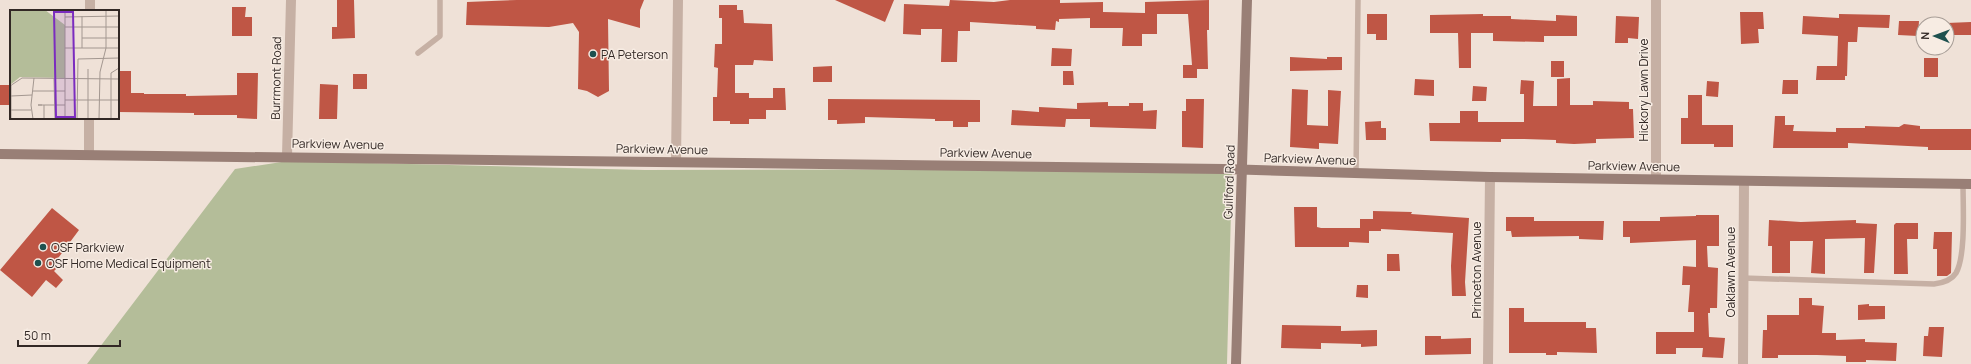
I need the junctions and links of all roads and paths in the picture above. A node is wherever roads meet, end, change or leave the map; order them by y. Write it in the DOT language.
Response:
graph roads {
  1 [pos="291,0"];
  2 [pos="440,0"];
  3 [pos="678,0"];
  4 [pos="1247,0"];
  5 [pos="1358,0"];
  6 [pos="1656,0"];
  7 [pos="418,54"];
  8 [pos="89,119"];
  9 [pos="0,154"];
  10 [pos="89,155"];
  11 [pos="287,156"];
  12 [pos="676,162"];
  13 [pos="1242,170"];
  14 [pos="1356,174"];
  15 [pos="1490,177"];
  16 [pos="1656,179"];
  17 [pos="1744,181"];
  18 [pos="1967,184"];
  19 [pos="1743,278"];
  20 [pos="1236,364"];
  21 [pos="1488,364"];
  22 [pos="1743,364"];
  1 -- 11 [label="street, Burrmont Road"];
  2 -- 7 [label="lane"];
  3 -- 12 [label="street"];
  4 -- 13 [label="street, Guilford Road"];
  5 -- 14 [label="lane"];
  6 -- 16 [label="street, Hickory Lawn Drive"];
  8 -- 10 [label="street"];
  9 -- 10 [label="street, Parkview Avenue"];
  10 -- 11 [label="street, Parkview Avenue"];
  11 -- 12 [label="street, Parkview Avenue"];
  12 -- 13 [label="street, Parkview Avenue"];
  13 -- 14 [label="street, Parkview Avenue"];
  13 -- 20 [label="street, Guilford Road"];
  14 -- 15 [label="street, Parkview Avenue"];
  15 -- 16 [label="street, Parkview Avenue"];
  15 -- 21 [label="street, Princeton Avenue"];
  16 -- 17 [label="street, Parkview Avenue"];
  17 -- 18 [label="street, Parkview Avenue"];
  17 -- 19 [label="street, Oaklawn Avenue"];
  18 -- 19 [label="lane"];
  19 -- 22 [label="street, Oaklawn Avenue"];
}
